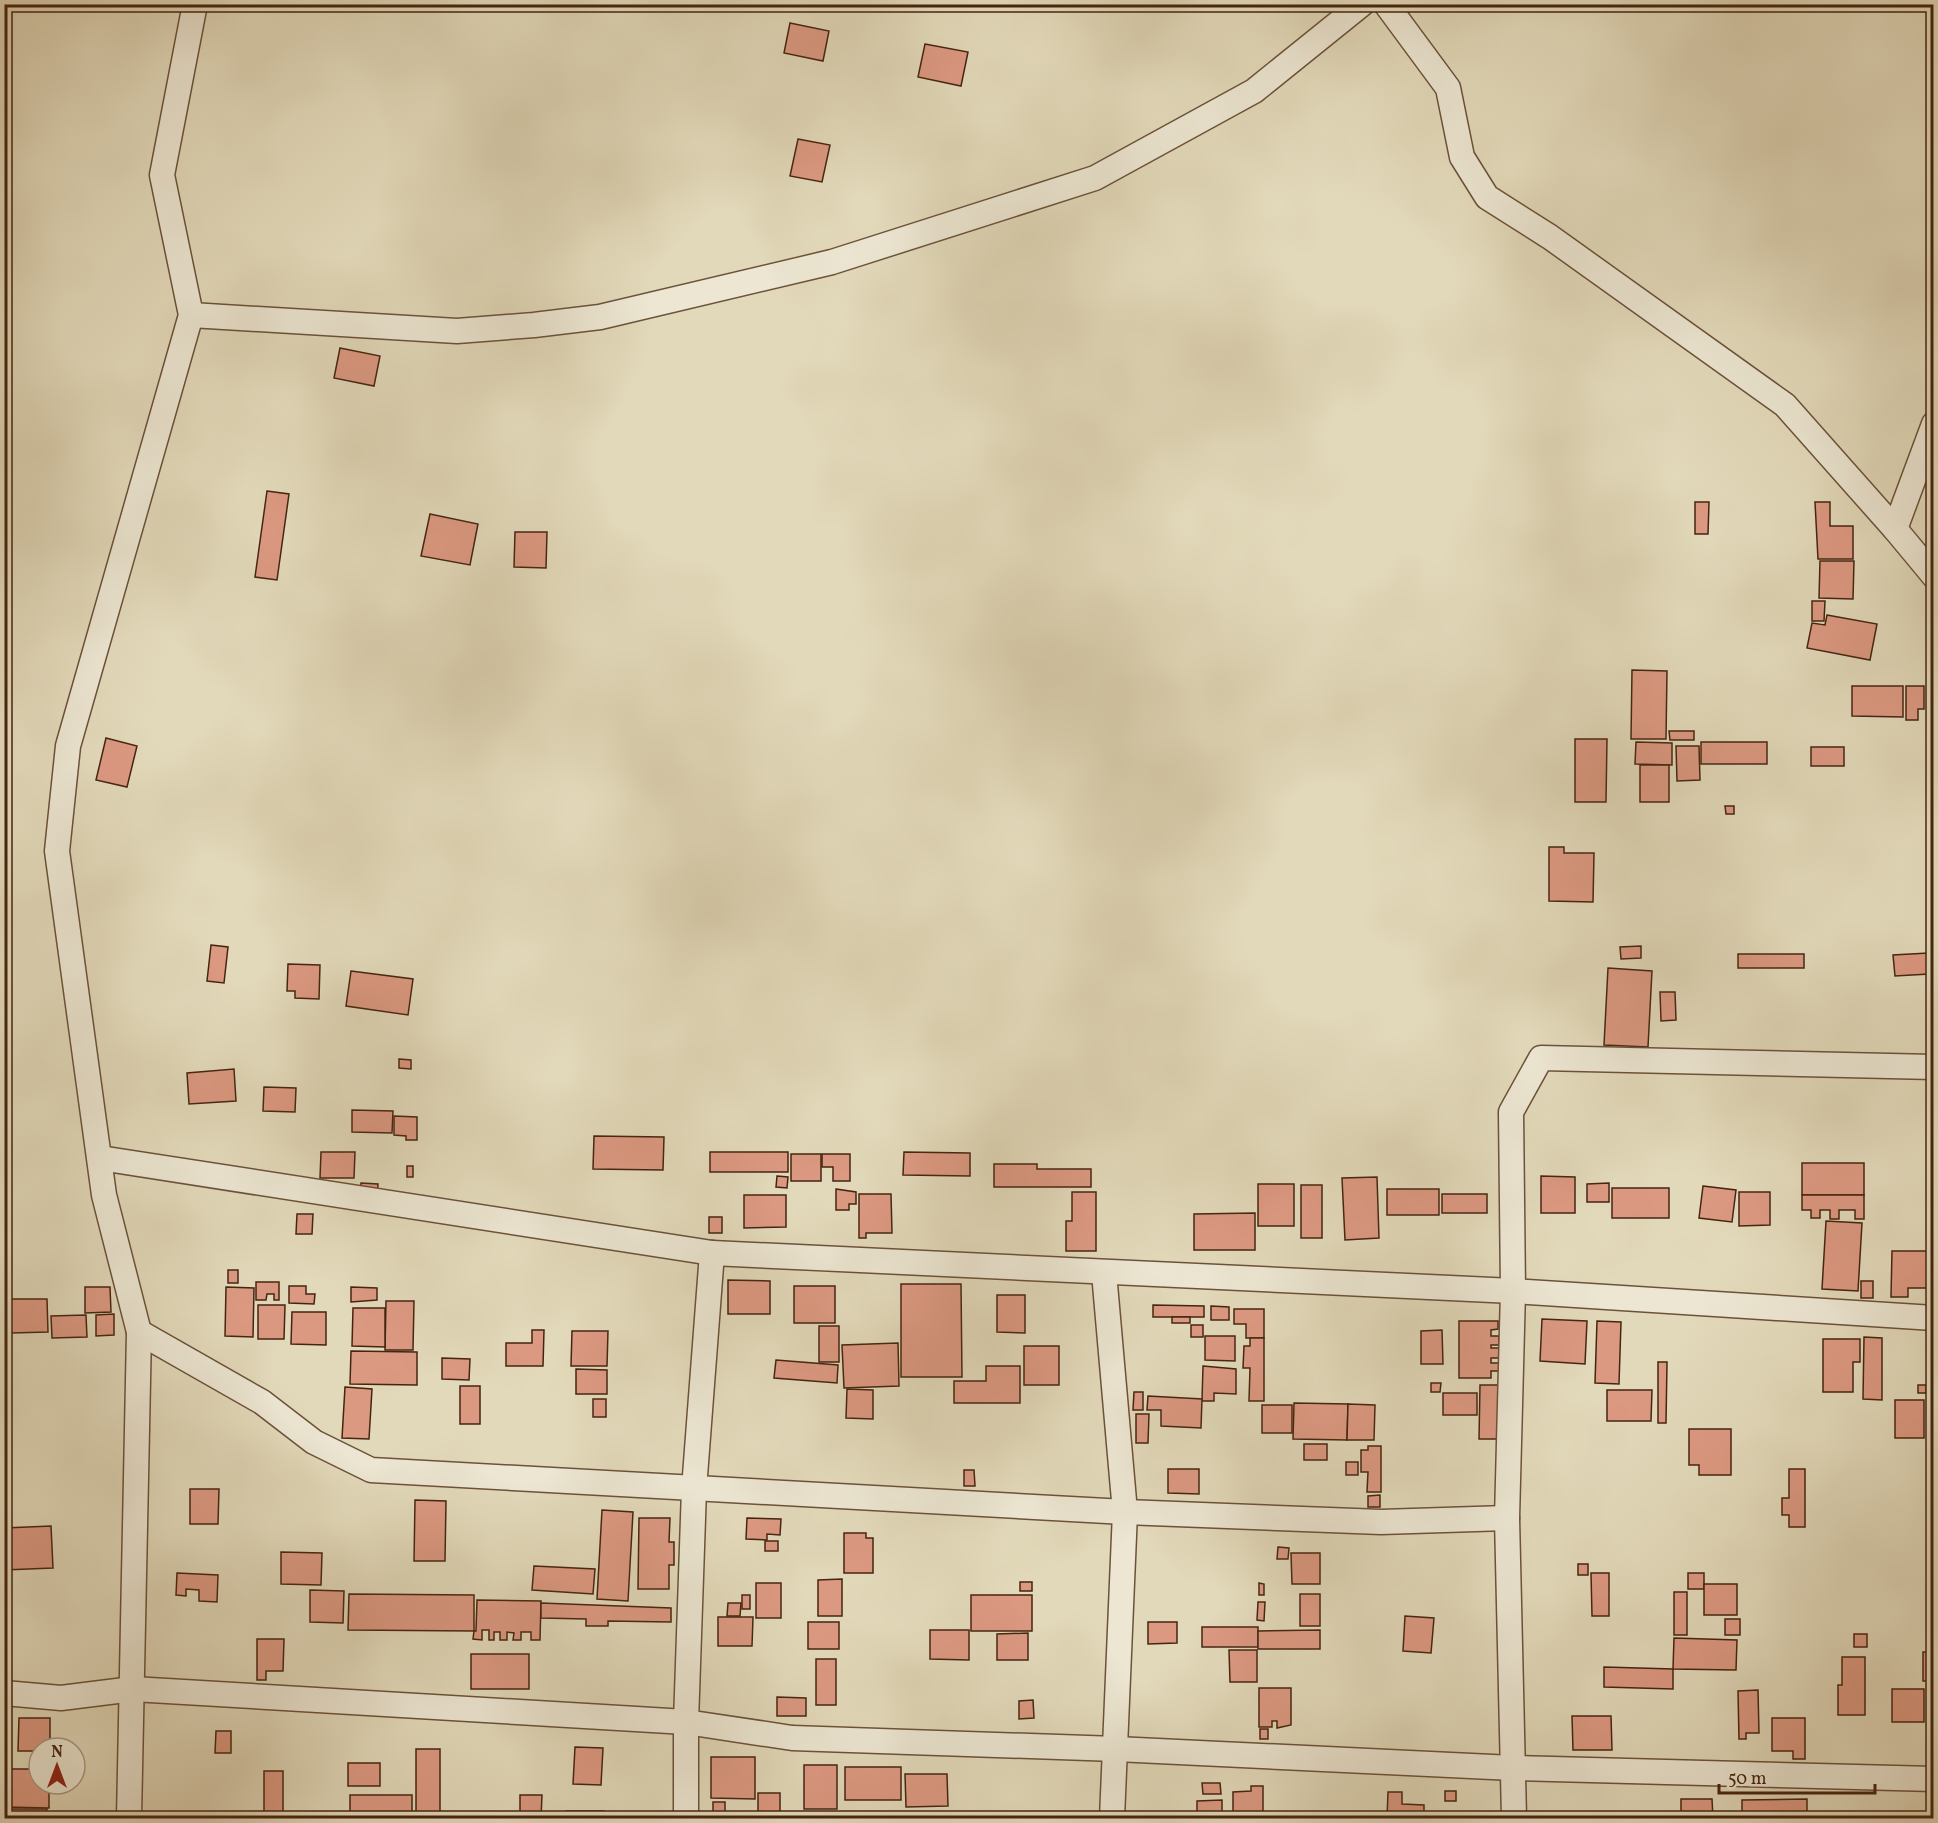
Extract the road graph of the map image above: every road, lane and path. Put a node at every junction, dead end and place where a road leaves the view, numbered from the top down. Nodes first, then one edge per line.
1 (195, 4) edge
2 (1362, 4) edge
3 (1386, 4) edge
4 (191, 315) junction
5 (1934, 424) edge
6 (1895, 529) junction
7 (1934, 576) edge
8 (1934, 1067) edge
9 (100, 1158) junction
10 (712, 1253) junction
11 (1104, 1273) junction
12 (1513, 1291) junction
13 (1934, 1318) edge
14 (139, 1332) junction
15 (694, 1489) junction
16 (1125, 1512) junction
17 (1507, 1518) junction
18 (133, 1689) junction
19 (4, 1693) edge
20 (686, 1722) junction
21 (1116, 1749) junction
22 (1513, 1768) junction
23 (1934, 1779) edge
24 (129, 1818) edge
25 (686, 1818) edge
26 (1112, 1818) edge
27 (1514, 1818) edge

1 - 4 street
2 - 4 street
3 - 6 street
4 - 9 street
5 - 6 street
6 - 7 street
8 - 12 street
9 - 10 street
9 - 14 street
10 - 11 street
10 - 15 street
11 - 12 street
11 - 16 street
12 - 13 street
12 - 17 street
14 - 15 street
14 - 18 street
15 - 16 street
15 - 20 street
16 - 17 street
16 - 21 street
17 - 22 street
18 - 19 street
18 - 20 street
18 - 24 street
20 - 21 street
20 - 25 street
21 - 22 street
21 - 26 street
22 - 23 street
22 - 27 street

